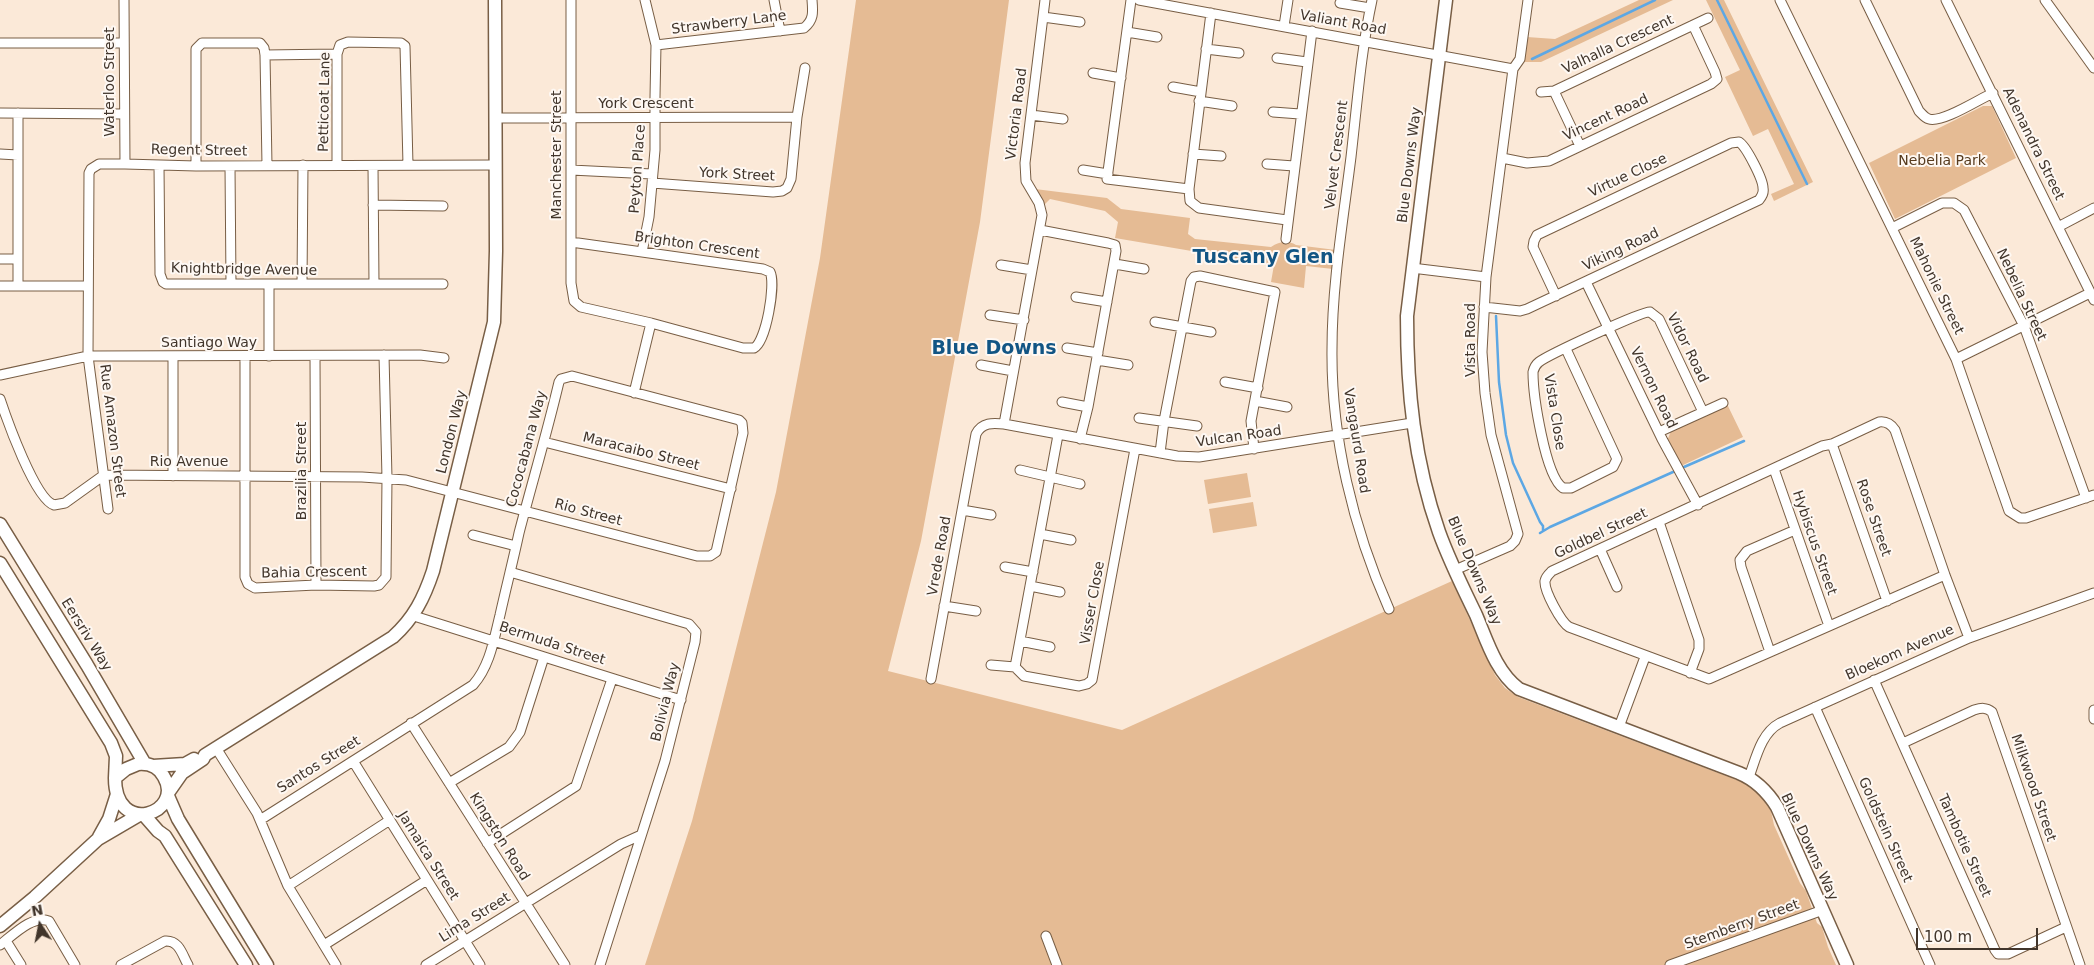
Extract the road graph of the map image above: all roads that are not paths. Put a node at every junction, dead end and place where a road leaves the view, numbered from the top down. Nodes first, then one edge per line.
1 (124, 0) edge
2 (495, 0) edge
3 (571, 0) edge
4 (645, 0) edge
5 (774, 0) edge
6 (812, 0) edge
7 (1045, 0) edge
8 (1131, 0) edge
9 (1139, 0) edge
10 (1288, 0) edge
11 (1446, 0) edge
12 (1528, 0) edge
13 (1780, 0) edge
14 (1865, 0) edge
15 (1946, 0) edge
16 (2046, 0) edge
17 (1340, 3) dead end
18 (1182, 4) edge
19 (1371, 4) edge
20 (1211, 13) junction
21 (1043, 17) junction
22 (1708, 18) dead end
23 (1080, 22) dead end
24 (1693, 25) junction
25 (1284, 26) junction
26 (780, 31) junction
27 (1312, 31) junction
28 (1127, 32) junction
29 (1156, 36) dead end
30 (1365, 41) junction
31 (0, 43) edge
32 (124, 43) junction
33 (656, 45) junction
34 (1206, 49) junction
35 (1239, 53) dead end
36 (337, 54) junction
37 (1439, 54) junction
38 (265, 55) junction
39 (1277, 58) dead end
40 (1307, 62) junction
41 (805, 68) dead end
42 (2094, 68) edge
43 (1513, 69) junction
44 (1093, 73) dead end
45 (1121, 78) junction
46 (1717, 79) joint
47 (1173, 87) dead end
48 (1554, 91) junction
49 (1541, 92) dead end
50 (1993, 92) junction
51 (1200, 96) junction
52 (1232, 106) dead end
53 (1273, 112) dead end
54 (0, 113) edge
55 (18, 113) junction
56 (124, 114) junction
57 (1300, 114) junction
58 (1031, 115) junction
59 (797, 117) junction
60 (495, 118) junction
61 (571, 118) junction
62 (655, 118) junction
63 (1063, 119) dead end
64 (1580, 146) junction
65 (0, 154) edge
66 (1193, 154) junction
67 (18, 155) junction
68 (1221, 156) dead end
69 (1502, 158) junction
70 (124, 164) junction
71 (1267, 164) dead end
72 (159, 165) junction
73 (266, 165) junction
74 (304, 165) junction
75 (408, 165) junction
76 (495, 165) junction
77 (196, 166) junction
78 (230, 166) junction
79 (337, 166) junction
80 (373, 166) junction
81 (1294, 166) junction
82 (571, 170) junction
83 (1083, 170) dead end
84 (1108, 174) junction
85 (652, 179) junction
86 (1189, 189) junction
87 (1763, 193) joint
88 (373, 206) junction
89 (443, 206) dead end
90 (2094, 208) edge
91 (1288, 220) junction
92 (2058, 227) junction
93 (1892, 228) junction
94 (1040, 230) junction
95 (1286, 239) dead end
96 (571, 242) junction
97 (642, 252) junction
98 (0, 259) edge
99 (18, 259) junction
100 (1115, 264) junction
101 (1001, 265) dead end
102 (1412, 268) junction
103 (1144, 269) dead end
104 (1032, 270) junction
105 (1336, 272) joint
106 (1486, 277) junction
107 (1586, 282) junction
108 (231, 284) junction
109 (268, 284) junction
110 (302, 284) junction
111 (374, 284) junction
112 (443, 284) dead end
113 (0, 286) edge
114 (18, 286) junction
115 (88, 286) junction
116 (1556, 296) junction
117 (2092, 296) edge
118 (1076, 297) dead end
119 (1107, 302) junction
120 (581, 307) joint
121 (1484, 307) junction
122 (990, 315) dead end
123 (1024, 320) junction
124 (1156, 322) dead end
125 (651, 323) junction
126 (1183, 326) junction
127 (2024, 326) junction
128 (1609, 328) junction
129 (1211, 332) dead end
130 (1067, 348) dead end
131 (1566, 348) junction
132 (88, 356) junction
133 (173, 356) junction
134 (245, 356) junction
135 (269, 356) junction
136 (315, 356) junction
137 (384, 356) junction
138 (1097, 357) junction
139 (444, 358) dead end
140 (1956, 359) junction
141 (981, 365) dead end
142 (1128, 365) dead end
143 (1013, 371) junction
144 (0, 375) edge
145 (1225, 382) dead end
146 (1258, 388) junction
147 (634, 394) junction
148 (0, 399) edge
149 (1255, 401) junction
150 (1062, 402) dead end
151 (1723, 403) dead end
152 (1088, 407) junction
153 (1286, 407) dead end
154 (1703, 412) junction
155 (1139, 418) dead end
156 (1164, 421) junction
157 (1412, 423) junction
158 (1004, 424) junction
159 (982, 426) joint
160 (1197, 426) dead end
161 (1659, 432) junction
162 (1339, 434) junction
163 (1058, 435) junction
164 (1080, 439) junction
165 (544, 442) junction
166 (1832, 444) junction
167 (1135, 449) junction
168 (1254, 449) junction
169 (1160, 453) junction
170 (1774, 469) junction
171 (1020, 470) dead end
172 (104, 475) junction
173 (173, 476) junction
174 (245, 476) junction
175 (315, 476) junction
176 (1050, 477) junction
177 (387, 478) junction
178 (1080, 484) dead end
179 (731, 489) junction
180 (452, 493) junction
181 (2090, 497) edge
182 (1698, 505) junction
183 (108, 509) dead end
184 (962, 510) junction
185 (526, 511) junction
186 (991, 515) dead end
187 (1659, 522) junction
188 (0, 524) edge
189 (1795, 530) junction
190 (1040, 534) junction
191 (473, 535) dead end
192 (1071, 540) dead end
193 (516, 546) junction
194 (1600, 549) junction
195 (716, 552) joint
196 (0, 563) edge
197 (1005, 567) dead end
198 (1455, 570) junction
199 (510, 572) junction
200 (1033, 572) junction
201 (1945, 575) junction
202 (316, 585) junction
203 (1030, 586) junction
204 (1617, 587) dead end
205 (1060, 592) dead end
206 (2094, 593) edge
207 (1887, 600) junction
208 (944, 606) junction
209 (1389, 609) dead end
210 (976, 612) dead end
211 (414, 616) junction
212 (1829, 626) junction
213 (1969, 638) junction
214 (494, 640) junction
215 (1020, 641) junction
216 (1050, 647) dead end
217 (1770, 652) junction
218 (544, 657) junction
219 (1645, 657) junction
220 (991, 665) dead end
221 (1015, 667) junction
222 (1690, 673) junction
223 (612, 679) junction
224 (931, 679) dead end
225 (1874, 680) junction
226 (681, 700) junction
227 (1815, 707) junction
228 (2094, 710) edge
229 (2094, 718) edge
230 (411, 723) junction
231 (1619, 727) junction
232 (394, 734) joint
233 (1903, 743) junction
234 (211, 752) junction
235 (352, 761) junction
236 (149, 765) junction
237 (1748, 777) junction
238 (115, 778) junction
239 (449, 783) junction
240 (116, 794) junction
241 (168, 794) junction
242 (141, 815) junction
243 (260, 820) junction
244 (390, 820) junction
245 (641, 834) junction
246 (98, 839) junction
247 (487, 843) junction
248 (427, 880) junction
249 (288, 886) junction
250 (525, 903) junction
251 (1823, 910) junction
252 (0, 926) edge
253 (2066, 927) junction
254 (1046, 936) dead end
255 (465, 941) junction
256 (3, 943) edge
257 (324, 945) junction
258 (21, 965) edge
259 (75, 965) edge
260 (121, 965) edge
261 (188, 965) edge
262 (246, 965) edge
263 (267, 965) edge
264 (336, 965) edge
265 (426, 965) edge
266 (480, 965) edge
267 (564, 965) edge
268 (600, 965) edge
269 (1057, 965) edge
270 (1670, 965) edge
271 (1847, 965) edge
272 (1930, 965) edge
273 (2080, 965) edge

1 - 32 street, Waterloo Street
2 - 60 street, London Way
3 - 61 street, Manchester Street
4 - 33 street, Peyton Place
5 - 26 street
6 - 26 street, Strawberry Lane
7 - 21 street, Victoria Road
8 - 28 street
9 - 18 street, Valiant Road
10 - 25 street
11 - 37 street, Blue Downs Way
12 - 43 street, Vista Road
13 - 93 street, Mahonie Street
14 - 50 street
15 - 50 street, Adenandra Street
16 - 42 street
17 - 19 street
18 - 20 street, Valiant Road
19 - 30 street, Velvet Crescent
20 - 25 street, Valiant Road
20 - 34 street
21 - 23 street
21 - 58 street, Victoria Road
22 - 24 street, Valhalla Crescent
24 - 46 street, Valhalla Crescent
24 - 48 street, Valhalla Crescent
25 - 27 street, Valiant Road
26 - 33 street, Strawberry Lane
27 - 30 street, Valiant Road
27 - 40 street
28 - 29 street
28 - 45 street
30 - 37 street, Valiant Road
30 - 105 street, Velvet Crescent
31 - 32 street
32 - 56 street, Waterloo Street
33 - 62 street, Peyton Place
34 - 35 street
34 - 51 street
36 - 38 street
36 - 75 street, Petticoat Lane
36 - 79 street, Petticoat Lane
37 - 43 street, Valiant Road
37 - 102 street, Blue Downs Way
38 - 73 street
38 - 77 street
39 - 40 street
40 - 57 street
41 - 59 street, York Street
43 - 69 street, Vista Road
44 - 45 street
45 - 84 street
46 - 64 street, Vincent Road
47 - 51 street
48 - 49 street, Valhalla Crescent
48 - 64 street, Valhalla Crescent
50 - 92 street, Adenandra Street
51 - 52 street
51 - 66 street
53 - 57 street
54 - 55 street
55 - 56 street
55 - 67 street
56 - 70 street, Waterloo Street
57 - 81 street
58 - 63 street
58 - 94 street, Victoria Road
59 - 62 street, York Crescent
59 - 85 street, York Street
60 - 61 street, York Crescent
60 - 76 street, London Way
61 - 62 street, York Crescent
61 - 82 street, Manchester Street
62 - 85 street, Peyton Place
64 - 69 street, Vincent Road
65 - 67 street
66 - 68 street
66 - 86 street
67 - 99 street
69 - 106 street, Vista Road
70 - 72 street, Regent Street
70 - 115 street, Regent Street
71 - 81 street
72 - 77 street, Regent Street
72 - 108 street, Knightbridge Avenue
73 - 74 street, Regent Street
73 - 78 street, Regent Street
74 - 79 street, Regent Street
74 - 110 street
75 - 76 street, Regent Street
75 - 80 street, Regent Street
76 - 180 street, London Way
77 - 78 street, Regent Street
78 - 108 street
79 - 80 street, Regent Street
80 - 88 street
81 - 91 street
82 - 85 street, York Street
82 - 96 street, Manchester Street
83 - 84 street
84 - 86 street
85 - 97 street, Peyton Place
86 - 91 street
87 - 107 street, Viking Road
87 - 116 street, Virtue Close
88 - 89 street
88 - 111 street
90 - 92 street
91 - 95 street
92 - 117 street, Adenandra Street
93 - 127 street, Nebelia Street
93 - 140 street, Mahonie Street
94 - 100 street
94 - 104 street, Victoria Road
96 - 97 street, Brighton Crescent
96 - 120 street, Manchester Street
97 - 125 street, Brighton Crescent
98 - 99 street
99 - 114 street
100 - 103 street
100 - 119 street
101 - 104 street
102 - 106 street
102 - 157 street, Blue Downs Way
104 - 123 street, Victoria Road
105 - 162 street, Vangaurd Road
106 - 121 street, Vista Road
107 - 116 street, Viking Road
107 - 128 street, Vernon Road
108 - 109 street, Knightbridge Avenue
109 - 110 street, Knightbridge Avenue
109 - 135 street
110 - 111 street, Knightbridge Avenue
111 - 112 street, Knightbridge Avenue
113 - 114 street
114 - 115 street
115 - 132 street, Regent Street
116 - 121 street, Viking Road
117 - 127 street
118 - 119 street
119 - 138 street
120 - 125 street, Brighton Crescent
121 - 198 street, Vista Road
122 - 123 street
123 - 143 street, Victoria Road
124 - 126 street
125 - 147 street
126 - 129 street
126 - 146 street
126 - 156 street
127 - 140 street
127 - 181 street, Nebelia Street
128 - 131 street, Vista Close
128 - 154 street, Vidor Road
128 - 161 street, Vernon Road
130 - 138 street
131 - 131 street, Vista Close
132 - 133 street, Santiago Way
132 - 144 street, Santiago Way
132 - 172 street, Rue Amazon Street
133 - 134 street, Santiago Way
133 - 173 street
134 - 135 street, Santiago Way
134 - 174 street, Bahia Crescent
135 - 136 street, Santiago Way
136 - 137 street, Santiago Way
136 - 175 street, Brazilia Street
137 - 139 street, Santiago Way
137 - 177 street, Bahia Crescent
138 - 142 street
138 - 152 street
140 - 181 street, Mahonie Street
141 - 143 street
143 - 158 street, Victoria Road
145 - 146 street
146 - 149 street
147 - 165 street, Cococabana Way
147 - 179 street, Cococabana Way
148 - 172 street
149 - 153 street
149 - 168 street
150 - 152 street
151 - 154 street
152 - 164 street
154 - 161 street
155 - 156 street
156 - 160 street
156 - 169 street
157 - 162 street, Vulcan Road
157 - 198 street, Blue Downs Way
158 - 159 street, Vulcan Road
158 - 163 street, Vulcan Road
159 - 184 street, Vrede Road
161 - 182 street, Vernon Road
162 - 168 street, Vulcan Road
162 - 209 street, Vangaurd Road
163 - 164 street, Vulcan Road
163 - 176 street
164 - 167 street, Vulcan Road
165 - 179 street, Maracaibo Street
165 - 185 street, Cococabana Way
166 - 170 street, Goldbel Street
166 - 201 street, Goldbel Street
166 - 207 street, Rose Street
167 - 169 street, Vulcan Road
167 - 221 street, Visser Close
168 - 169 street, Vulcan Road
170 - 182 street, Goldbel Street
170 - 189 street, Hybiscus Street
171 - 176 street
172 - 173 street, Rio Avenue
172 - 183 street, Rue Amazon Street
173 - 174 street, Rio Avenue
174 - 175 street, Rio Avenue
174 - 202 street, Bahia Crescent
175 - 177 street, Rio Avenue
175 - 202 street, Brazilia Street
176 - 178 street
176 - 190 street
177 - 180 street, Rio Avenue
177 - 202 street, Bahia Crescent
179 - 195 street, Cococabana Way
180 - 185 street, Rio Street
180 - 211 street, London Way
182 - 187 street, Goldbel Street
184 - 186 street, Vrede Road
184 - 208 street, Vrede Road
185 - 193 street, Cococabana Way
185 - 195 street, Rio Street
187 - 194 street, Goldbel Street
187 - 222 street
188 - 236 street, Eersriv Way
189 - 212 street, Hybiscus Street
189 - 217 street
190 - 192 street
190 - 200 street
191 - 193 street
193 - 199 street, Cococabana Way
194 - 204 street
194 - 219 street, Goldbel Street
196 - 238 street
197 - 200 street
198 - 231 street, Blue Downs Way
199 - 214 street, Cococabana Way
199 - 226 street, Bolivia Way
200 - 203 street
201 - 207 street, Goldbel Street
201 - 213 street, Goldbel Street
203 - 205 street
203 - 215 street
206 - 213 street, Bloekom Avenue
207 - 212 street, Goldbel Street
208 - 210 street, Vrede Road
208 - 224 street, Vrede Road
211 - 214 street, Bermuda Street
211 - 234 street, London Way
212 - 217 street, Goldbel Street
213 - 225 street, Bloekom Avenue
214 - 218 street, Bermuda Street
214 - 230 street, Cococabana Way
215 - 216 street
215 - 221 street
217 - 222 street, Goldbel Street
218 - 223 street, Bermuda Street
218 - 239 street
219 - 222 street, Goldbel Street
219 - 231 street
220 - 221 street, Visser Close
223 - 226 street, Bermuda Street
223 - 247 street
225 - 227 street, Bloekom Avenue
225 - 233 street, Tambotie Street
226 - 245 street, Bolivia Way
227 - 237 street, Bloekom Avenue
227 - 272 street, Goldstein Street
228 - 229 street
230 - 232 street, Cococabana Way
230 - 239 street, Kingston Road
231 - 237 street, Blue Downs Way
232 - 235 street, Santos Street
233 - 253 street, Tambotie Street
233 - 253 street, Milkwood Street
234 - 236 street, London Way
234 - 241 street, London Way
234 - 243 street
235 - 243 street, Santos Street
235 - 244 street, Jamaica Street
236 - 238 street
236 - 241 street
237 - 251 street, Blue Downs Way
238 - 240 street
239 - 247 street, Kingston Road
240 - 242 street
240 - 246 street
241 - 242 street
241 - 263 street
242 - 246 street
242 - 262 street
243 - 249 street
244 - 248 street, Jamaica Street
244 - 249 street
245 - 250 street, Lima Street
245 - 268 street, Bolivia Way
246 - 252 street
247 - 250 street, Kingston Road
248 - 255 street, Jamaica Street
248 - 257 street
249 - 257 street
250 - 255 street, Lima Street
250 - 267 street, Kingston Road
251 - 270 street, Stemberry Street
251 - 271 street, Blue Downs Way
253 - 273 street, Milkwood Street
254 - 269 street
255 - 265 street, Lima Street
255 - 266 street, Jamaica Street
256 - 258 street
256 - 259 street
257 - 264 street
260 - 261 street

